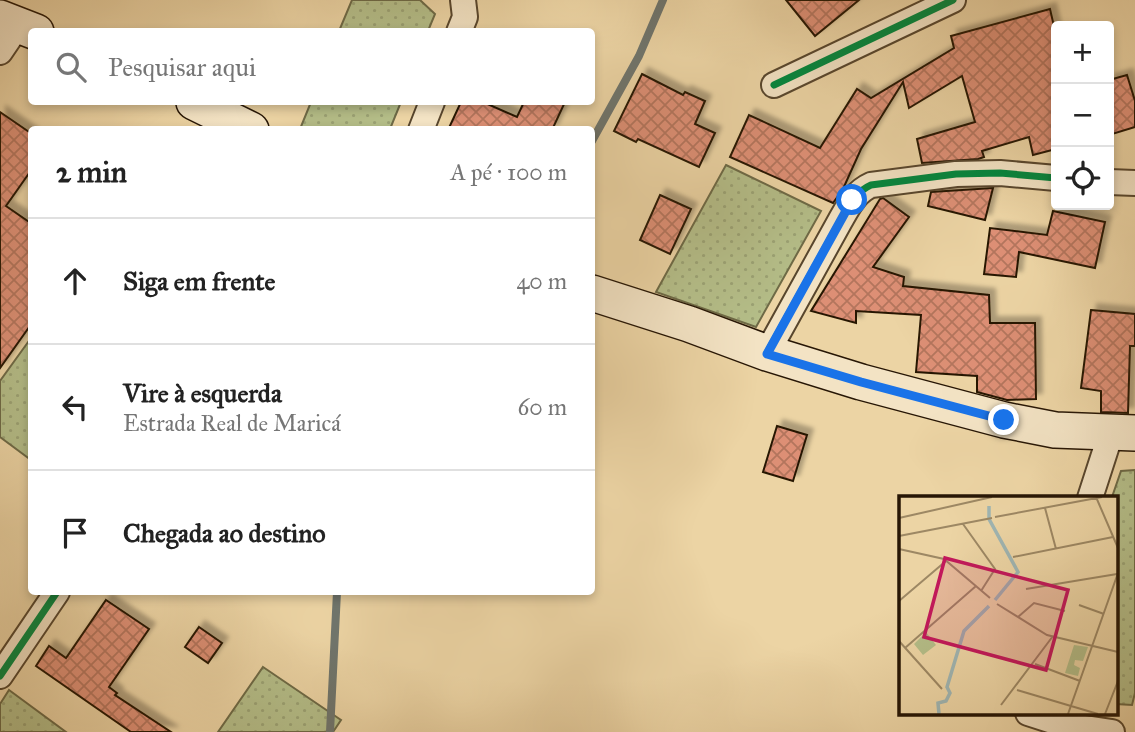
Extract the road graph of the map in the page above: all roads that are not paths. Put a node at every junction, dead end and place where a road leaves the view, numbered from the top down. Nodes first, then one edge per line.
1 (463, 0) edge
2 (953, 0) edge
3 (461, 28) edge
4 (774, 85) dead end
5 (200, 105) edge
6 (431, 105) edge
7 (243, 126) edge
8 (423, 126) edge
9 (1051, 178) edge
10 (1114, 182) edge
11 (1135, 183) edge
12 (595, 294) edge
13 (767, 354) junction
14 (1123, 433) edge
15 (1091, 496) edge
16 (55, 595) edge
17 (0, 676) edge
18 (1022, 714) edge
19 (1031, 714) edge
20 (1015, 732) edge
21 (1112, 732) edge

1 - 3 street
2 - 4 street
5 - 7 main road
6 - 8 street
9 - 13 street
10 - 11 street
12 - 13 main road
13 - 14 main road
14 - 15 street
16 - 17 street
18 - 20 street
19 - 21 street

